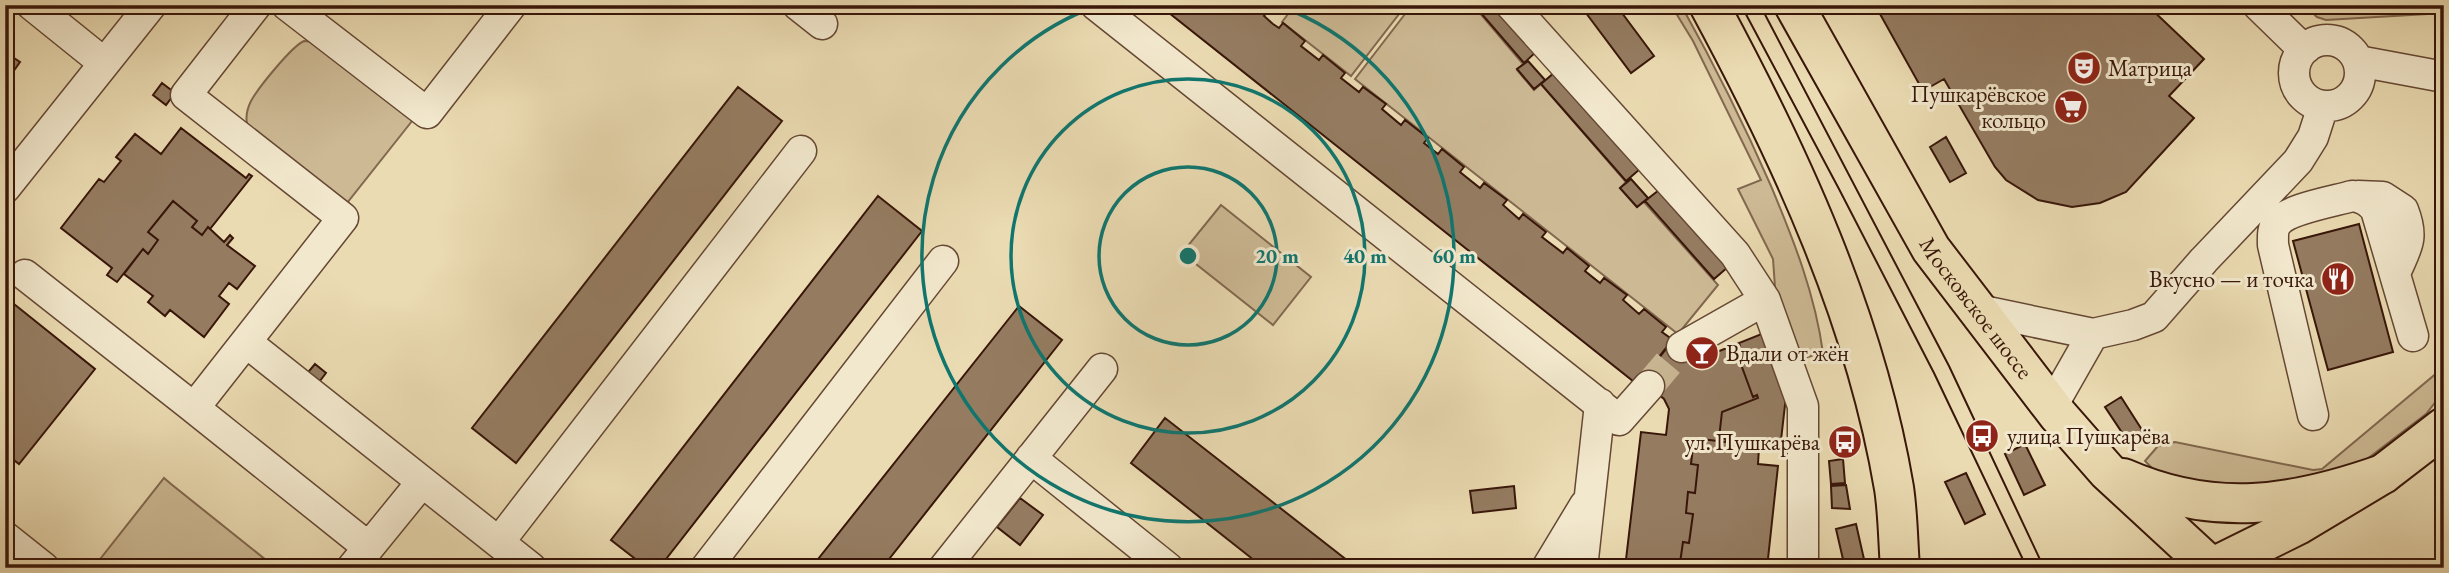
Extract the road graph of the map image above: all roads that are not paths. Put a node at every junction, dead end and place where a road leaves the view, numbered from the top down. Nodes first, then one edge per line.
1 (32, 5) edge
2 (151, 5) edge
3 (256, 5) edge
4 (287, 5) edge
5 (511, 5) edge
6 (798, 5) edge
7 (1096, 5) edge
8 (1511, 5) edge
9 (1709, 5) edge
10 (1794, 5) edge
11 (2267, 9) edge
12 (822, 24) dead end
13 (2306, 48) junction
14 (2358, 61) junction
15 (104, 64) junction
16 (2444, 77) edge
17 (2323, 106) junction
18 (801, 150) dead end
19 (5, 188) edge
20 (943, 261) dead end
21 (25, 275) dead end
22 (1765, 300) junction
23 (1978, 310) junction
24 (2094, 334) junction
25 (2413, 336) dead end
26 (246, 342) junction
27 (1682, 347) tunnel mouth
28 (1101, 369) dead end
29 (1648, 386) tunnel mouth
30 (1600, 404) junction
31 (2052, 406) junction
32 (194, 408) junction
33 (2313, 415) dead end
34 (2444, 427) edge
35 (1031, 458) junction
36 (2107, 471) junction
37 (2383, 474) junction
38 (422, 482) junction
39 (1590, 496) junction
40 (5, 537) edge
41 (499, 542) junction
42 (360, 558) edge
43 (44, 568) edge
44 (531, 568) edge
45 (706, 568) edge
46 (944, 568) edge
47 (1168, 568) edge
48 (1547, 568) edge
49 (1582, 568) edge
50 (1803, 568) edge
51 (1900, 568) edge
52 (2212, 568) edge

1 - 15 street
2 - 15 street
3 - 26 street
4 - 5 street
6 - 12 street
7 - 30 street
8 - 22 street
9 - 51 main road
10 - 23 main road, Московское шоссе
11 - 13 street
13 - 14 street
13 - 17 street
14 - 16 street
14 - 17 street
15 - 19 street
17 - 24 street
18 - 41 street
20 - 45 street
21 - 32 street
22 - 27 street
22 - 50 street
23 - 24 street
23 - 31 main road, Московское шоссе
24 - 31 street
25 - 33 street
26 - 32 street
26 - 38 street
28 - 35 street
29 - 30 street
30 - 39 street
31 - 36 main road, Московское шоссе
32 - 42 street
34 - 37 main road
35 - 46 street
35 - 47 street
36 - 37 main road
36 - 52 main road, Московское шоссе
37 - 52 main road
38 - 41 street
38 - 42 street
39 - 48 street
39 - 49 street
40 - 43 street
41 - 44 street

